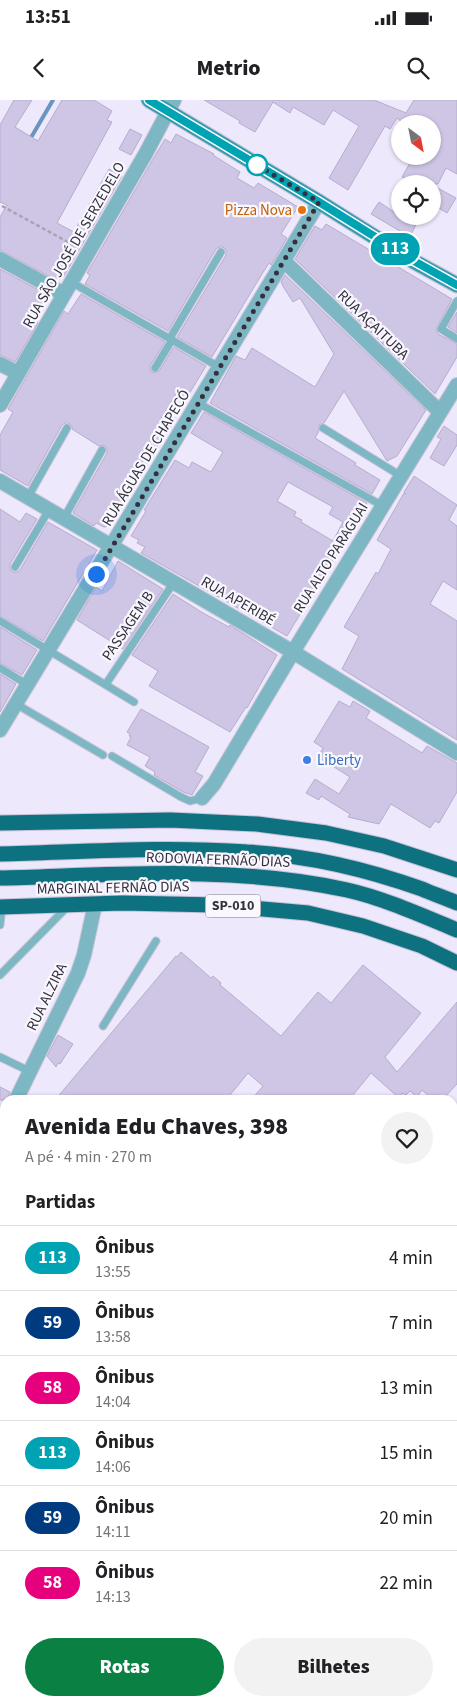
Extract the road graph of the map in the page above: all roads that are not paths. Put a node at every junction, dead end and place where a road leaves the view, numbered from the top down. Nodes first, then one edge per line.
1 (149, 100) edge
2 (171, 106) edge
3 (319, 202) junction
4 (221, 252) dead end
5 (0, 259) edge
6 (284, 261) junction
7 (457, 285) edge
8 (67, 288) junction
9 (457, 301) edge
10 (171, 339) junction
11 (457, 339) edge
12 (0, 364) edge
13 (219, 367) junction
14 (155, 368) dead end
15 (18, 373) junction
16 (457, 385) edge
17 (198, 403) junction
18 (0, 405) edge
19 (440, 412) junction
20 (67, 428) dead end
21 (323, 428) dead end
22 (102, 450) dead end
23 (401, 476) junction
24 (0, 481) edge
25 (28, 498) junction
26 (383, 506) junction
27 (49, 510) junction
28 (64, 518) junction
29 (112, 546) junction
30 (15, 567) dead end
31 (174, 582) junction
32 (0, 621) edge
33 (49, 651) junction
34 (293, 652) junction
35 (0, 668) edge
36 (106, 684) junction
37 (28, 685) junction
38 (134, 702) dead end
39 (16, 704) junction
40 (0, 730) edge
41 (457, 752) edge
42 (102, 754) dead end
43 (112, 756) dead end
44 (202, 798) joint
45 (0, 823) edge
46 (0, 854) edge
47 (457, 870) edge
48 (0, 878) edge
49 (457, 903) edge
50 (95, 904) junction
51 (68, 906) junction
52 (1, 907) edge
53 (0, 925) edge
54 (457, 930) edge
55 (156, 941) dead end
56 (457, 963) edge
57 (0, 976) edge
58 (103, 1026) dead end
59 (0, 1057) edge
60 (29, 1071) junction
61 (18, 1095) edge

1 - 2 main road
2 - 3 main road
2 - 8 street, RUA SÃO JOSÉ DE SERZEDELO
3 - 6 street, RUA ÁGUAS DE CHAPECÓ
3 - 7 main road
4 - 10 lane
5 - 8 street
6 - 13 street, RUA ÁGUAS DE CHAPECÓ
6 - 19 street, RUA AÇAITUBA
8 - 10 lane
8 - 15 street, RUA SÃO JOSÉ DE SERZEDELO
9 - 11 lane
10 - 13 lane
10 - 14 lane
12 - 15 street
13 - 17 street, RUA ÁGUAS DE CHAPECÓ
15 - 18 street, RUA SÃO JOSÉ DE SERZEDELO
16 - 19 street, RUA ALTO PARAGUAI
17 - 26 lane
17 - 29 street, RUA ÁGUAS DE CHAPECÓ
19 - 23 street, RUA ALTO PARAGUAI
20 - 25 lane
21 - 23 lane
22 - 28 lane
23 - 26 street, RUA ALTO PARAGUAI
24 - 25 street, RUA APERIBÉ
25 - 27 street, RUA APERIBÉ
26 - 34 street, RUA ALTO PARAGUAI
27 - 28 street, RUA APERIBÉ
27 - 30 lane
28 - 29 street, RUA APERIBÉ
29 - 31 street, RUA APERIBÉ
29 - 33 street, RUA ÁGUAS DE CHAPECÓ
31 - 34 street, RUA APERIBÉ
31 - 36 lane, PASSAGEM B
32 - 33 lane
33 - 36 lane
33 - 37 street, RUA ÁGUAS DE CHAPECÓ
34 - 41 street, RUA APERIBÉ
34 - 44 street, RUA ALTO PARAGUAI
35 - 37 lane
36 - 38 lane
37 - 39 street, RUA ÁGUAS DE CHAPECÓ
39 - 40 street, RUA ÁGUAS DE CHAPECÓ
39 - 42 lane
43 - 44 lane
45 - 47 highway
46 - 49 highway, RODOVIA FERNÃO DIAS
48 - 54 highway, RODOVIA FERNÃO DIAS / SP-010
50 - 51 highway, MARGINAL FERNÃO DIAS / SP-010
50 - 56 highway, MARGINAL FERNÃO DIAS / SP-010
50 - 60 street, RUA ALZIRA
51 - 52 highway, MARGINAL FERNÃO DIAS / SP-010
51 - 57 lane
52 - 53 lane
55 - 58 lane
59 - 60 lane
60 - 61 street, RUA ALZIRA

